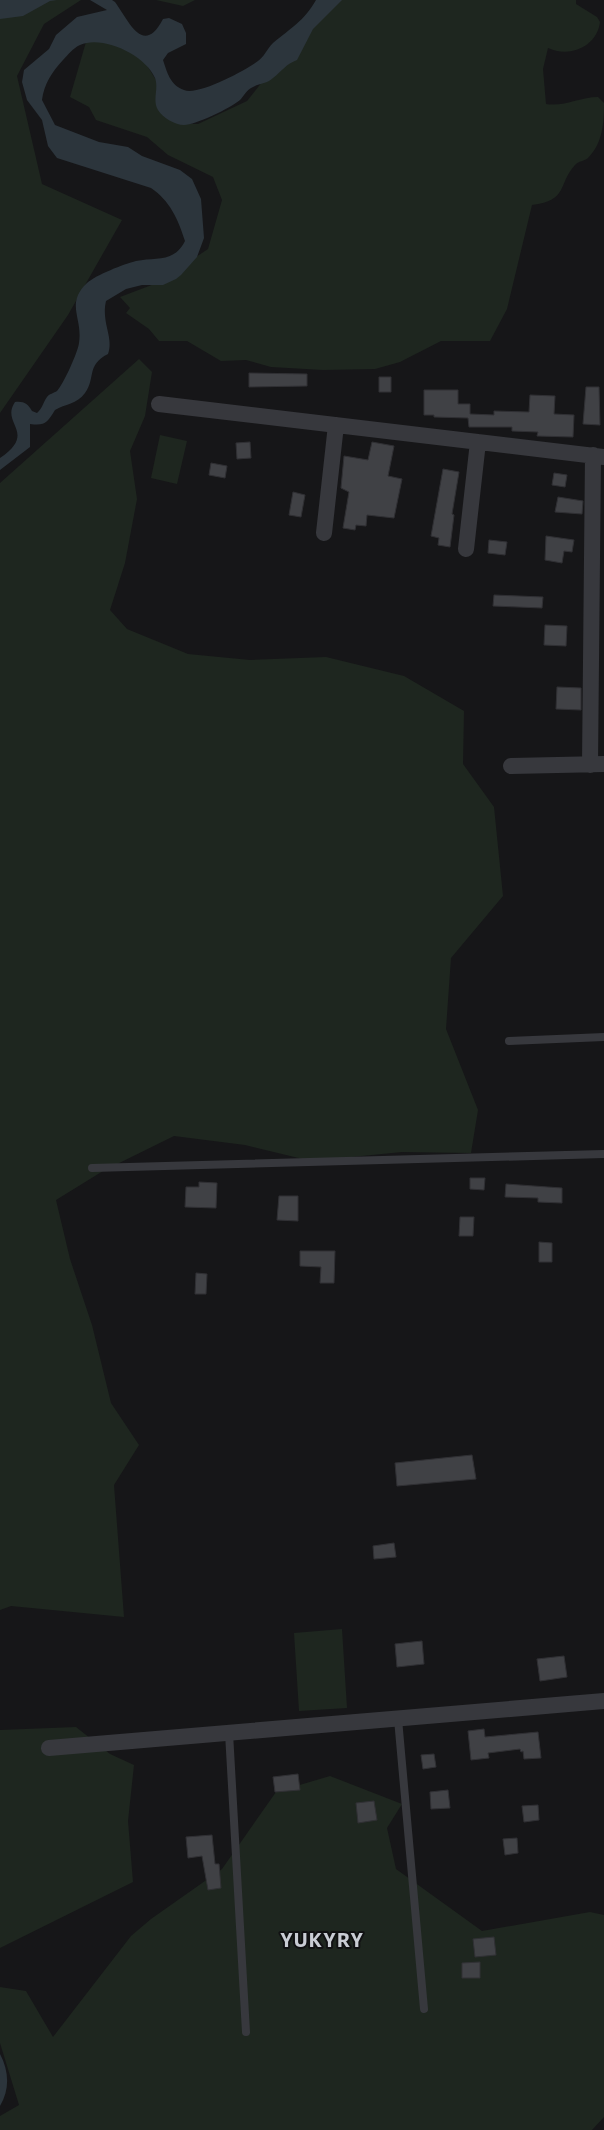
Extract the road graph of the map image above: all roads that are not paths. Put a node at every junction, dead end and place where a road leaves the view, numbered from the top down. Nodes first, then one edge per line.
1 (159, 404) dead end
2 (336, 425) junction
3 (478, 442) junction
4 (599, 456) edge
5 (324, 533) dead end
6 (466, 549) dead end
7 (597, 765) edge
8 (511, 766) dead end
9 (604, 1038) edge
10 (509, 1041) dead end
11 (604, 1154) edge
12 (92, 1168) dead end
13 (604, 1701) edge
14 (398, 1719) junction
15 (229, 1733) junction
16 (49, 1748) dead end
17 (424, 2010) dead end
18 (246, 2032) dead end

1 - 2 street
2 - 3 street
2 - 5 street
3 - 4 street
3 - 6 street
4 - 7 street
7 - 8 street
9 - 10 lane
11 - 12 lane
13 - 14 street
14 - 15 street
14 - 17 lane
15 - 16 street
15 - 18 lane

